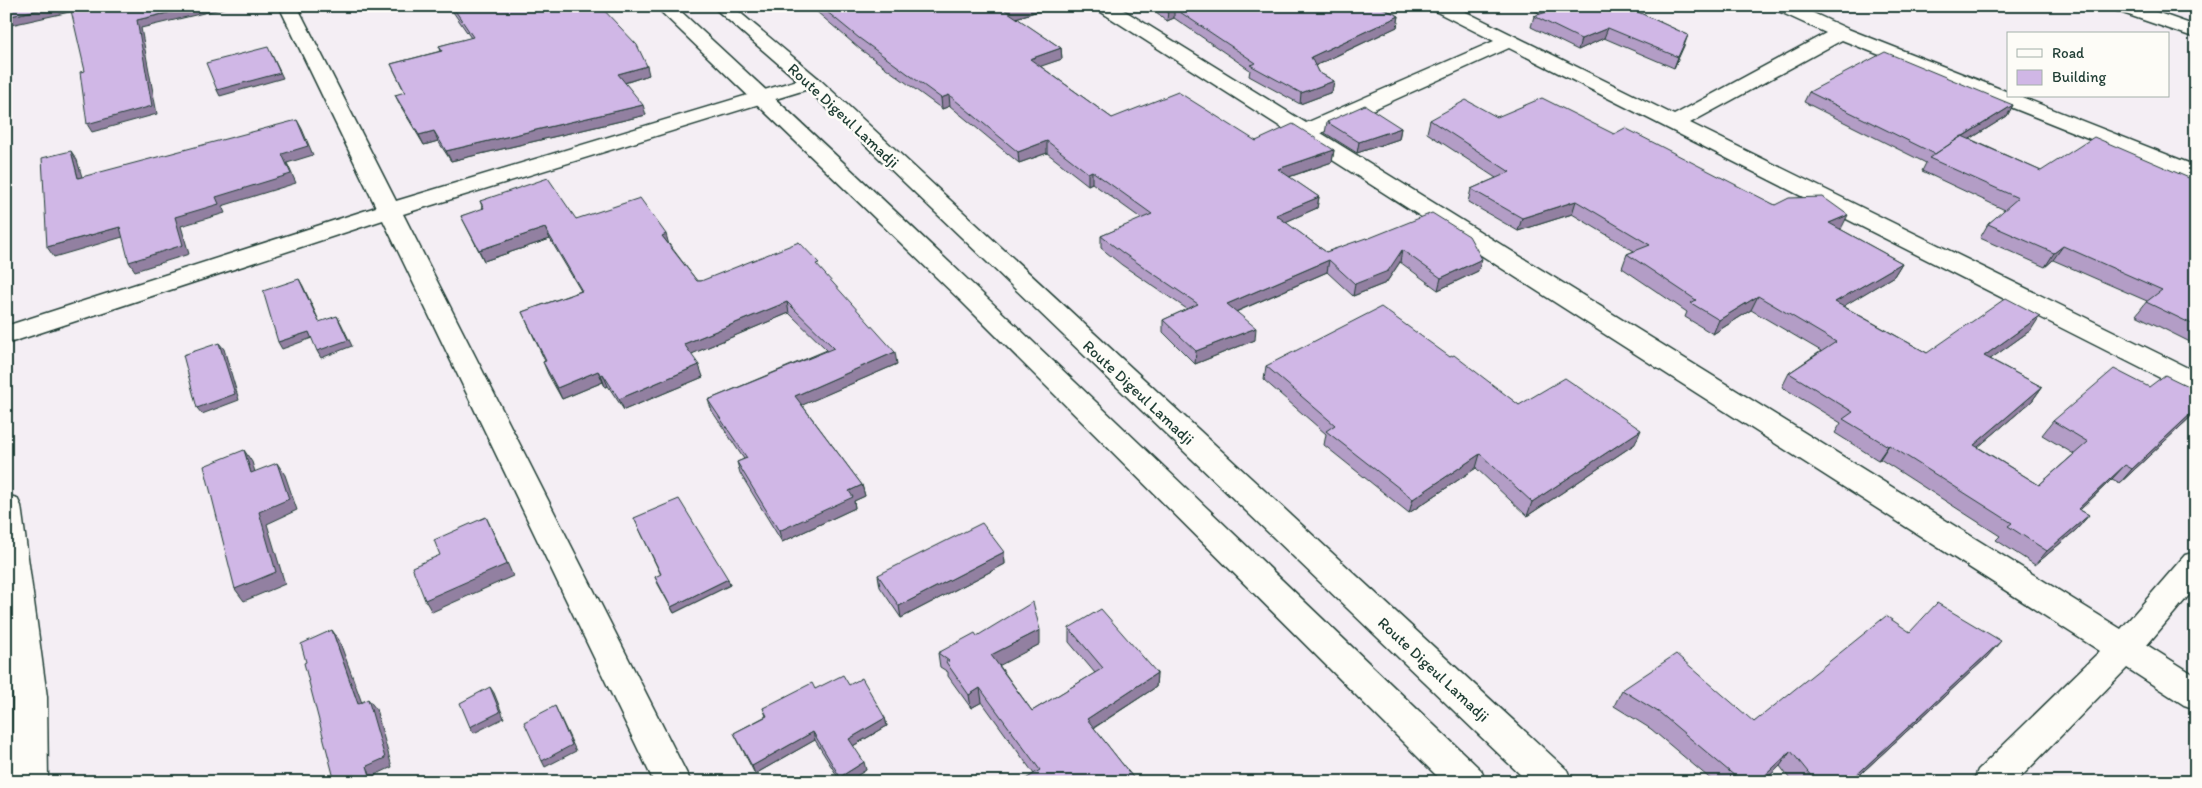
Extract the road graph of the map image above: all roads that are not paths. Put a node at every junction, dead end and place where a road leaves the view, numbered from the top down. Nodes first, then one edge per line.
1 (288, 6) edge
2 (664, 6) edge
3 (721, 6) edge
4 (1104, 6) edge
5 (1439, 6) edge
6 (1782, 6) edge
7 (1823, 6) edge
8 (2120, 6) edge
9 (1803, 15) junction
10 (2196, 32) edge
11 (1840, 33) junction
12 (1507, 42) junction
13 (810, 82) junction
14 (763, 97) junction
15 (1673, 124) junction
16 (1302, 133) junction
17 (2196, 174) edge
18 (391, 210) junction
19 (6, 335) edge
20 (2196, 384) edge
21 (6, 506) edge
22 (2196, 564) edge
23 (2125, 648) junction
24 (2196, 694) edge
25 (18, 697) edge
26 (30, 782) edge
27 (673, 782) edge
28 (1468, 782) edge
29 (1554, 782) edge
30 (1991, 782) edge

1 - 18 street
2 - 14 street
3 - 13 street, Route Digeul Lamadji
4 - 16 street
5 - 12 street
6 - 9 street
7 - 9 street
8 - 10 street
9 - 11 street
11 - 15 street
11 - 17 street
12 - 15 street
12 - 16 street
13 - 14 street
13 - 29 street, Route Digeul Lamadji
14 - 18 street
14 - 28 street
15 - 20 street
16 - 23 street
18 - 19 street
18 - 27 street
21 - 25 street
22 - 23 street
23 - 24 street
23 - 30 street
25 - 26 street

